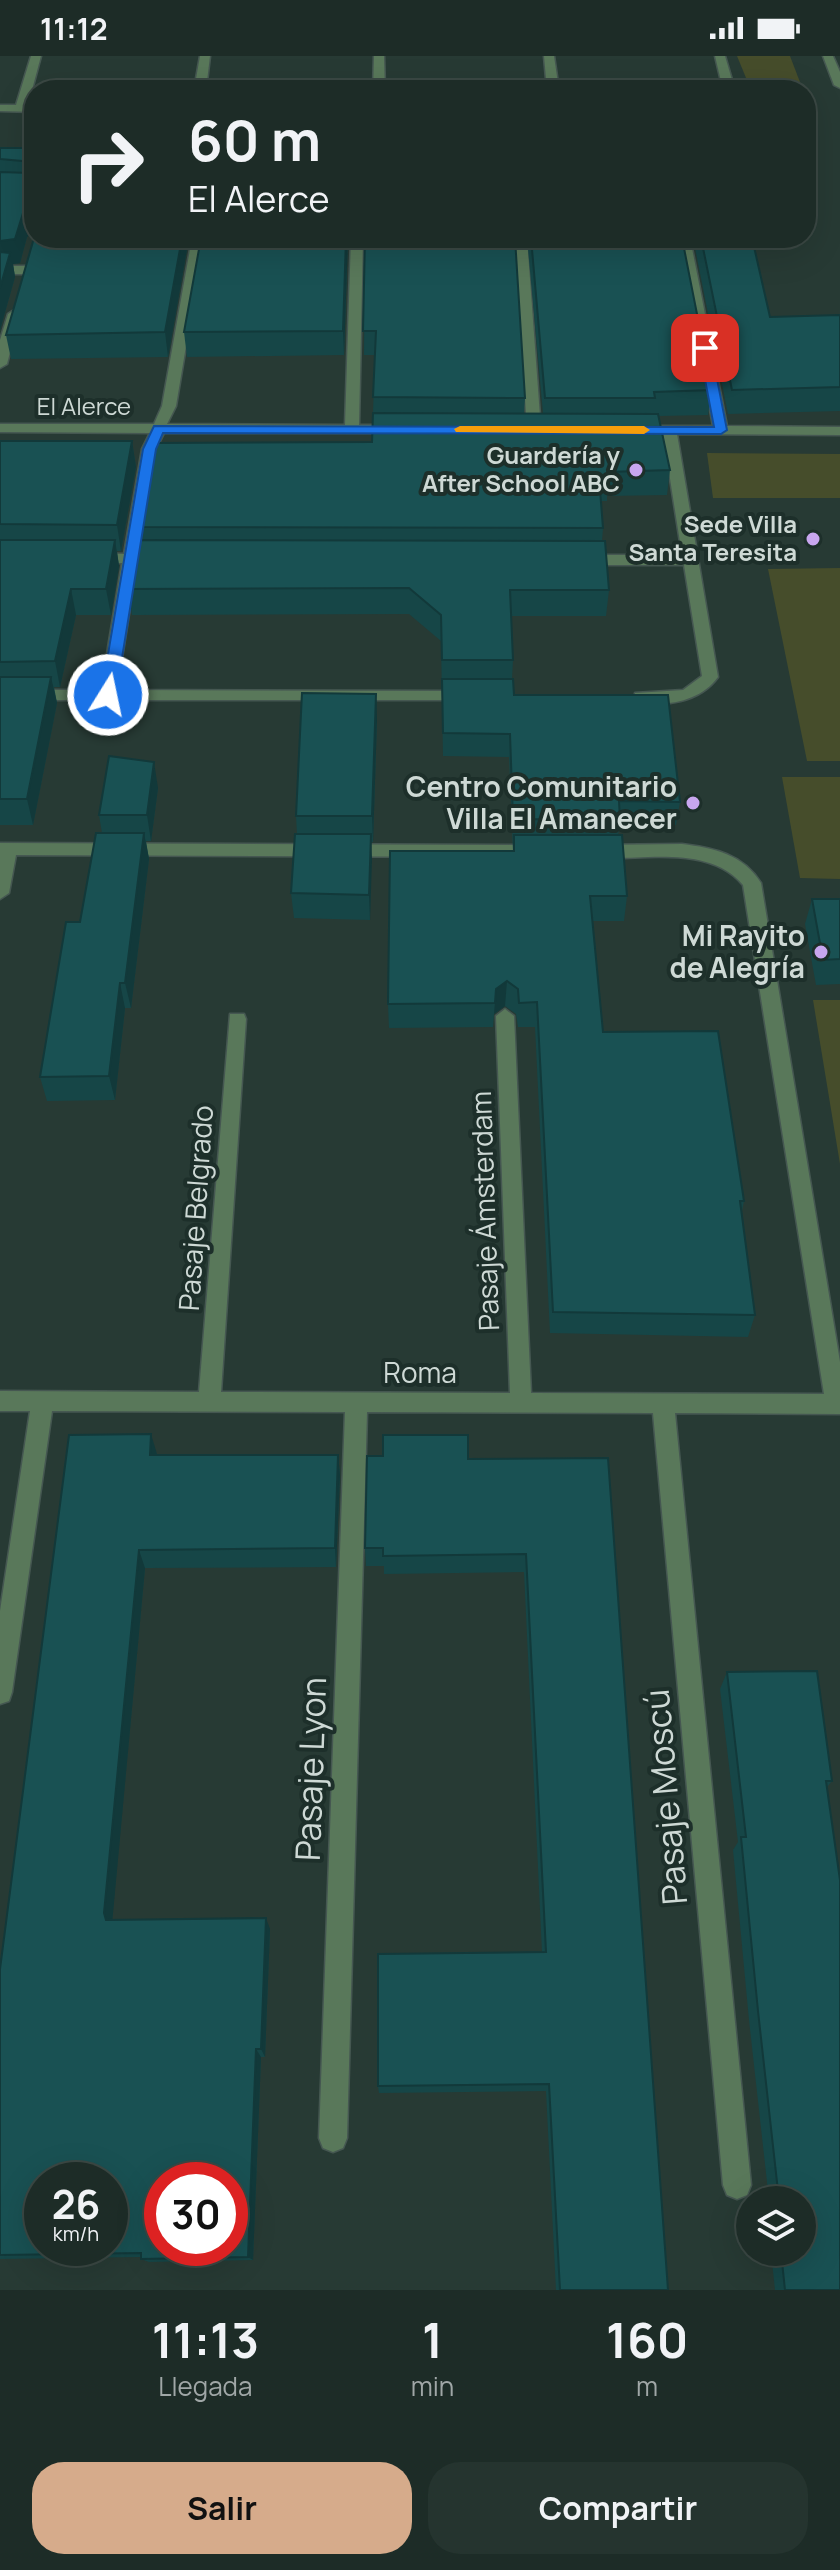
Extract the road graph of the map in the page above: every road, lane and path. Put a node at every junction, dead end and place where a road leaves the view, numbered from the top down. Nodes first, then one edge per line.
1 (36, 56) edge
2 (205, 56) edge
3 (379, 56) edge
4 (549, 56) edge
5 (720, 56) edge
6 (828, 56) edge
7 (32, 80) edge
8 (201, 80) edge
9 (379, 80) edge
10 (552, 80) edge
11 (726, 80) edge
12 (840, 85) edge
13 (0, 108) edge
14 (24, 109) edge
15 (196, 248) edge
16 (357, 248) edge
17 (522, 248) edge
18 (686, 248) edge
19 (0, 270) edge
20 (0, 364) edge
21 (0, 428) edge
22 (158, 429) junction
23 (352, 429) junction
24 (412, 429) edge
25 (534, 430) edge
26 (639, 430) edge
27 (669, 430) junction
28 (721, 430) junction
29 (840, 431) edge
30 (73, 558) edge
31 (132, 559) junction
32 (179, 559) edge
33 (568, 560) edge
34 (693, 560) junction
35 (0, 695) edge
36 (108, 695) junction
37 (486, 696) edge
38 (627, 697) edge
39 (4, 849) edge
40 (552, 851) edge
41 (584, 851) edge
42 (0, 893) edge
43 (505, 1016) dead end
44 (237, 1019) dead end
45 (0, 1401) edge
46 (42, 1402) junction
47 (209, 1402) junction
48 (356, 1402) junction
49 (521, 1403) junction
50 (663, 1403) junction
51 (838, 1404) edge
52 (0, 1692) edge
53 (333, 2138) dead end
54 (737, 2185) dead end

1 - 7 street
2 - 8 street
3 - 9 street
4 - 10 street
5 - 11 street
6 - 12 street
13 - 14 street
15 - 22 street
16 - 23 street
17 - 25 street
18 - 28 street
19 - 20 street
21 - 22 street, El Alerce
22 - 23 street, El Alerce
22 - 31 street
23 - 24 street, El Alerce
26 - 27 street
27 - 28 street
27 - 34 street
28 - 29 street
30 - 31 street
31 - 32 street
31 - 36 street
33 - 34 street
34 - 38 street
35 - 36 street
36 - 37 street
39 - 40 street
39 - 42 street
41 - 51 street
43 - 49 street, Pasaje Ámsterdam
44 - 47 street, Pasaje Belgrado
45 - 46 street, Roma
46 - 47 street, Roma
46 - 52 street
47 - 48 street, Roma
48 - 49 street, Roma
48 - 53 street, Pasaje Lyon
49 - 50 street, Roma
50 - 51 street, Roma
50 - 54 street, Pasaje Moscú

